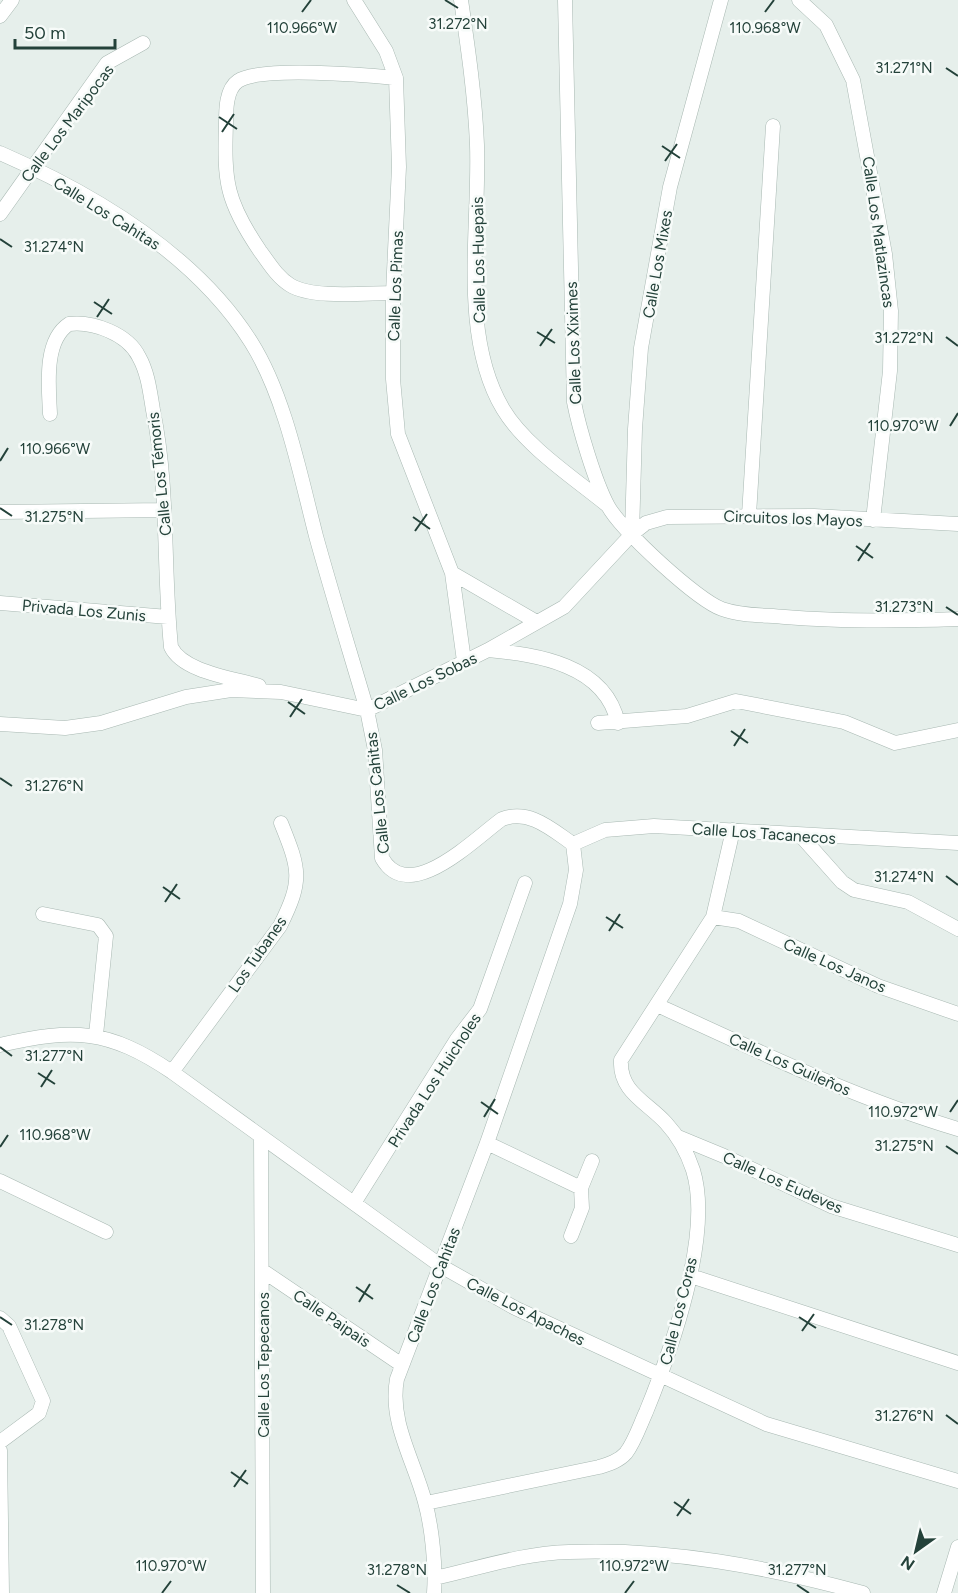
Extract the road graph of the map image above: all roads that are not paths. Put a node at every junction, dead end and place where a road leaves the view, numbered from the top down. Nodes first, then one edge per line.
1 (12, 0) edge
2 (354, 0) edge
3 (461, 0) edge
4 (565, 0) edge
5 (721, 0) edge
6 (799, 0) edge
7 (0, 16) edge
8 (143, 43) dead end
9 (396, 78) junction
10 (773, 126) dead end
11 (0, 153) edge
12 (33, 167) junction
13 (0, 214) edge
14 (393, 293) junction
15 (50, 414) dead end
16 (608, 506) junction
17 (164, 510) junction
18 (0, 512) edge
19 (749, 515) junction
20 (873, 520) junction
21 (958, 524) edge
22 (632, 534) junction
23 (453, 573) junction
24 (0, 603) edge
25 (168, 617) junction
26 (958, 619) edge
27 (535, 621) junction
28 (488, 650) junction
29 (464, 662) junction
30 (281, 692) junction
31 (368, 710) junction
32 (598, 723) dead end
33 (618, 723) junction
34 (0, 724) edge
35 (958, 730) edge
36 (281, 824) dead end
37 (732, 830) junction
38 (801, 836) junction
39 (958, 843) edge
40 (573, 844) junction
41 (525, 883) dead end
42 (43, 915) dead end
43 (713, 917) junction
44 (958, 929) edge
45 (657, 1005) junction
46 (958, 1014) edge
47 (96, 1035) junction
48 (0, 1046) edge
49 (172, 1072) junction
50 (958, 1130) edge
51 (261, 1136) junction
52 (678, 1137) junction
53 (488, 1143) junction
54 (592, 1161) dead end
55 (0, 1181) edge
56 (581, 1188) junction
57 (354, 1203) junction
58 (106, 1232) dead end
59 (571, 1236) dead end
60 (958, 1245) edge
61 (441, 1266) junction
62 (263, 1271) junction
63 (691, 1276) junction
64 (4, 1322) edge
65 (958, 1363) edge
66 (402, 1365) junction
67 (662, 1374) junction
68 (0, 1442) edge
69 (0, 1450) edge
70 (958, 1481) edge
71 (426, 1503) junction
72 (958, 1547) edge
73 (435, 1578) junction
74 (2, 1593) edge
75 (263, 1593) edge
76 (434, 1593) edge
77 (863, 1593) edge
78 (944, 1593) edge

1 - 7 street
2 - 9 street, Calle Los Pimas
3 - 16 street, Calle Los Huepais
4 - 16 street, Calle Los Xiximes
5 - 22 street, Calle Los Mixes
6 - 20 street, Calle Los Matlazincas
8 - 12 street, Calle Los Maripocas
9 - 14 street, Calle Los Pimas
9 - 14 street
10 - 19 street
11 - 12 street, Calle Los Cahitas
12 - 13 street, Calle Los Maripocas
12 - 31 street, Calle Los Cahitas
14 - 23 street, Calle Los Pimas
15 - 17 street, Calle Los Témoris
16 - 22 street, Calle Los Xiximes
17 - 18 street
17 - 25 street, Calle Los Témoris
19 - 20 street, Circuitos los Mayos
19 - 22 street, Circuitos los Mayos
20 - 21 street, Circuitos los Mayos
22 - 26 street, Calle Los Xiximes
22 - 27 street, Calle Los Sobas
23 - 27 street
23 - 29 street, Calle Los Pimas
24 - 25 street, Privada Los Zunis
25 - 30 street, Calle Los Témoris
27 - 28 street, Calle Los Sobas
28 - 29 street, Calle Los Sobas
28 - 33 street
29 - 31 street, Calle Los Sobas
30 - 31 street, Calle Los Sobas
30 - 34 street, Calle Los Sobas
31 - 40 street, Calle Los Cahitas
32 - 33 street
33 - 35 street
36 - 49 street, Los Tubanes
37 - 38 street, Calle Los Tacanecos
37 - 40 street, Calle Los Tacanecos
37 - 43 street, Calle Los Coras
38 - 39 street, Calle Los Tacanecos
38 - 44 street
40 - 53 street, Calle Los Cahitas
41 - 57 street, Privada Los Huicholes
42 - 47 street
43 - 45 street, Calle Los Coras
43 - 46 street, Calle Los Janos
45 - 50 street, Calle Los Guileños
45 - 52 street, Calle Los Coras
47 - 48 street, Calle Los Apaches
47 - 49 street, Calle Los Apaches
49 - 51 street, Calle Los Apaches
51 - 57 street, Calle Los Apaches
51 - 62 street, Calle Los Tepecanos
52 - 60 street, Calle Los Eudeves
52 - 63 street, Calle Los Coras
53 - 56 street
53 - 61 street, Calle Los Cahitas
54 - 56 street
55 - 58 street
56 - 59 street
57 - 61 street, Calle Los Apaches
61 - 66 street, Calle Los Cahitas
61 - 67 street, Calle Los Apaches
62 - 66 street, Calle Paipais
62 - 75 street, Calle Los Tepecanos
63 - 65 street
63 - 67 street, Calle Los Coras
64 - 68 street
66 - 71 street, Calle Los Cahitas
67 - 70 street, Calle Los Apaches
67 - 71 street, Calle Los Coras
69 - 74 street
71 - 73 street, Calle Los Cahitas
72 - 78 street
73 - 76 street, Calle Los Cahitas
73 - 77 street

